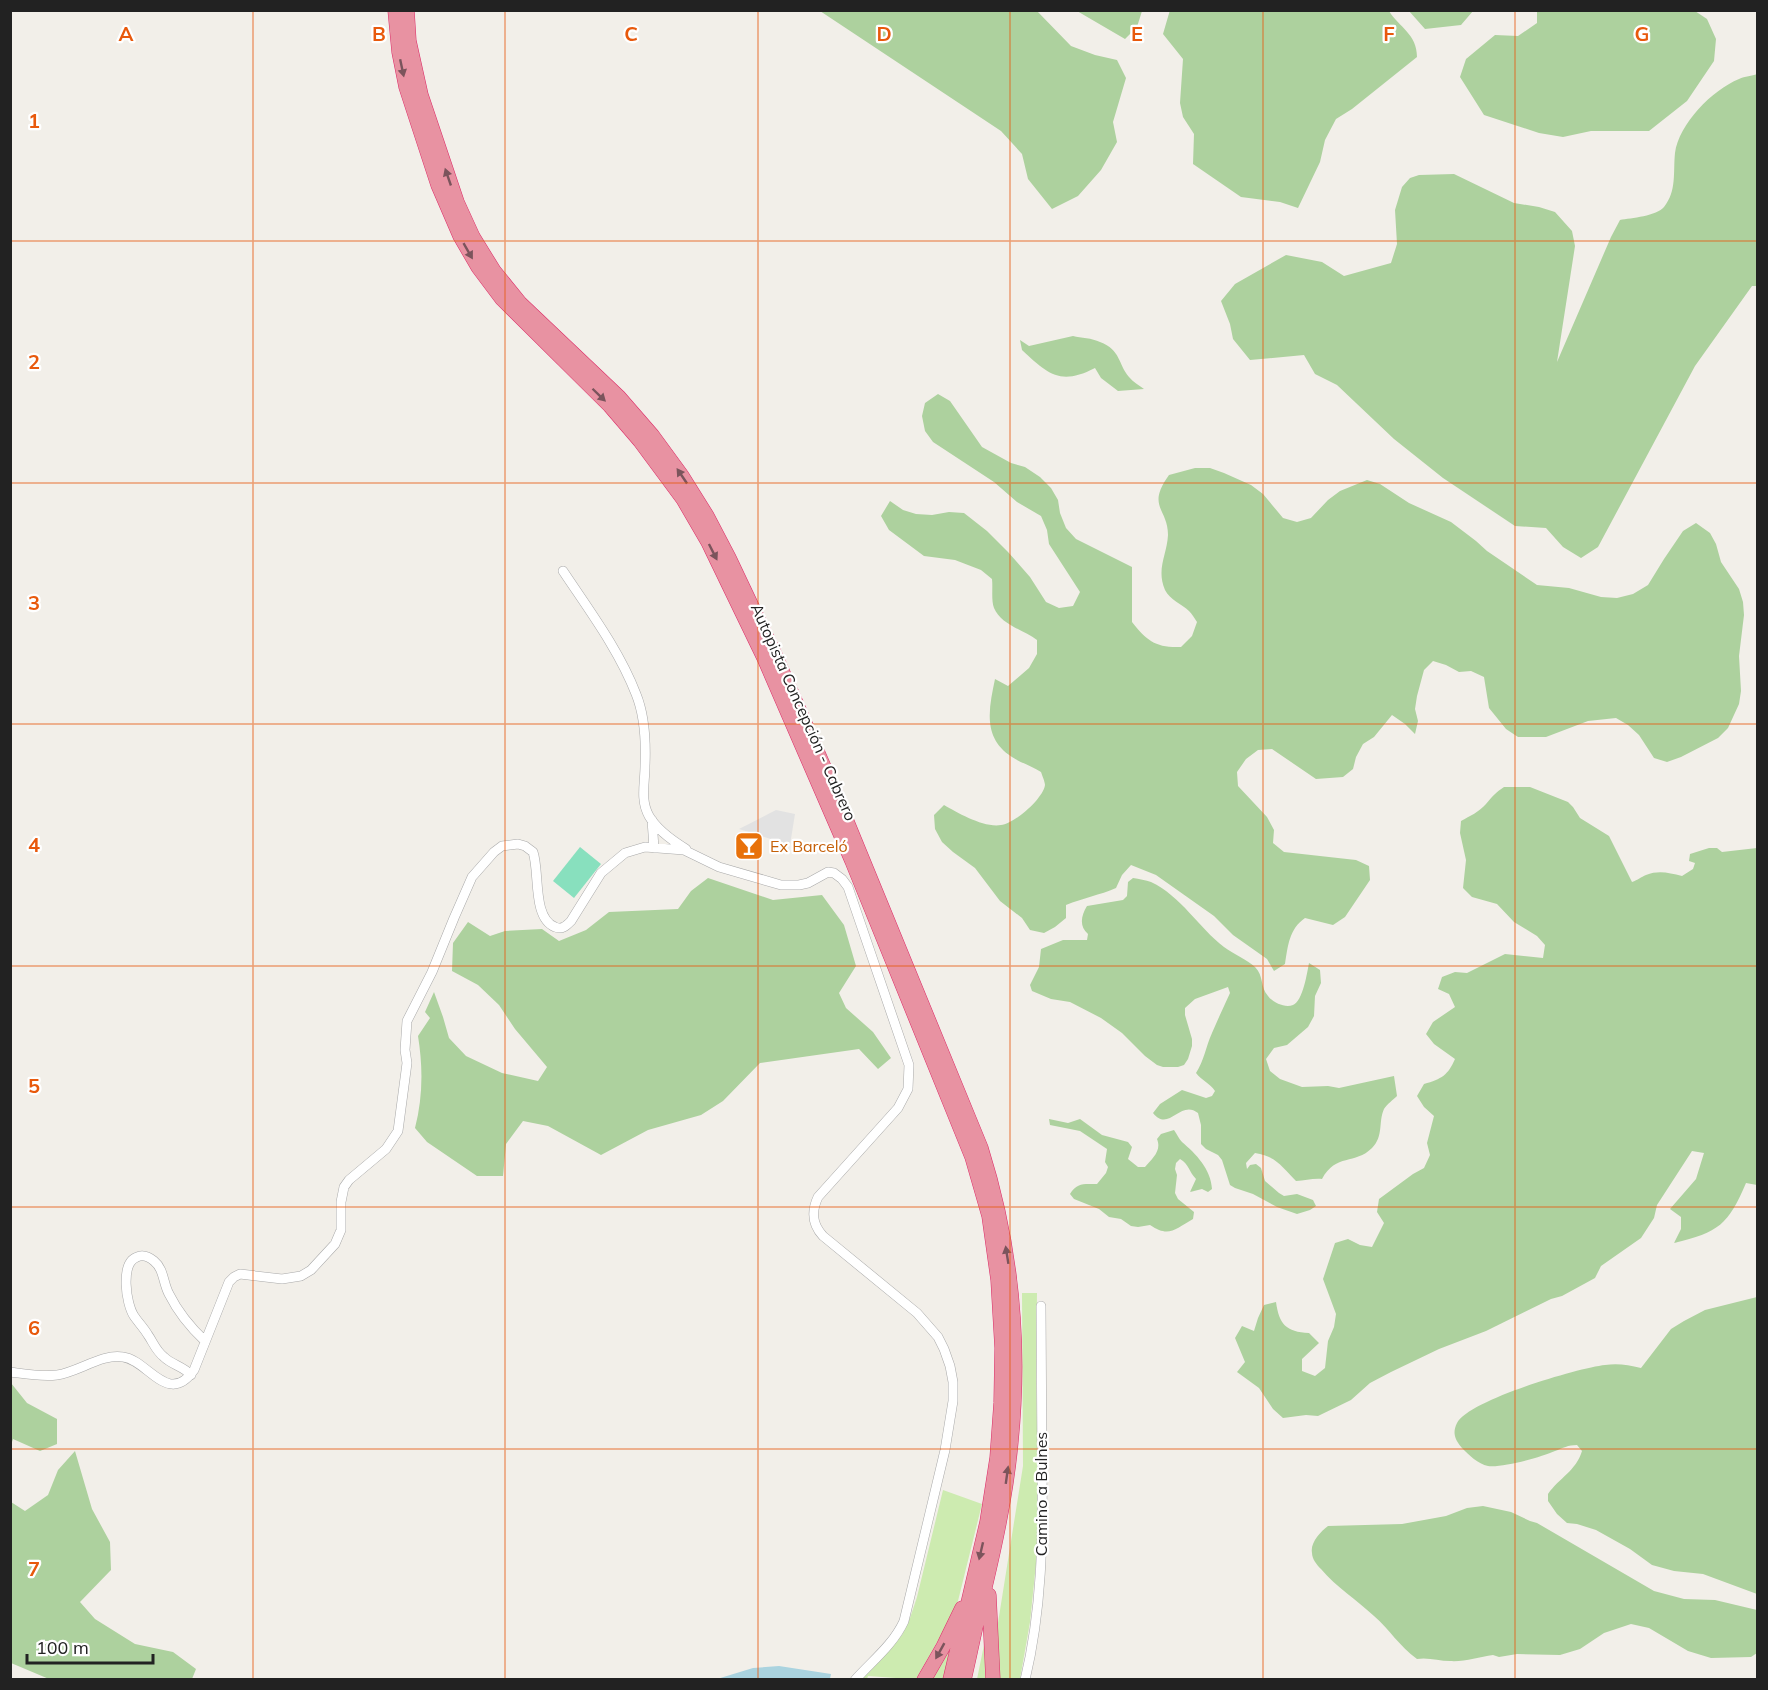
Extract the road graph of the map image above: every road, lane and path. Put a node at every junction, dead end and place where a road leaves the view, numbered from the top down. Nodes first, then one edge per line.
1 (395, 10) edge
2 (407, 10) edge
3 (563, 571) dead end
4 (651, 820) junction
5 (654, 848) junction
6 (691, 852) junction
7 (1041, 1306) dead end
8 (205, 1341) junction
9 (10, 1372) edge
10 (191, 1375) junction
11 (988, 1574) junction
12 (973, 1584) junction
13 (855, 1680) edge
14 (924, 1680) edge
15 (950, 1680) edge
16 (964, 1680) edge
17 (993, 1680) edge
18 (1025, 1680) edge

1 -> 12 highway, Autopista Concepción - Cabrero
11 -> 2 highway, Autopista Concepción - Cabrero
3 - 4 street
4 - 5 street
4 - 6 street
5 - 6 street
5 - 8 street
6 - 13 street
7 - 18 street, Camino a Bulnes
8 - 10 street
8 - 10 street
9 - 10 street
11 - 16 highway, Autopista Concepción - Cabrero
11 - 17 highway
12 -> 14 highway
12 - 15 highway, Autopista Concepción - Cabrero

